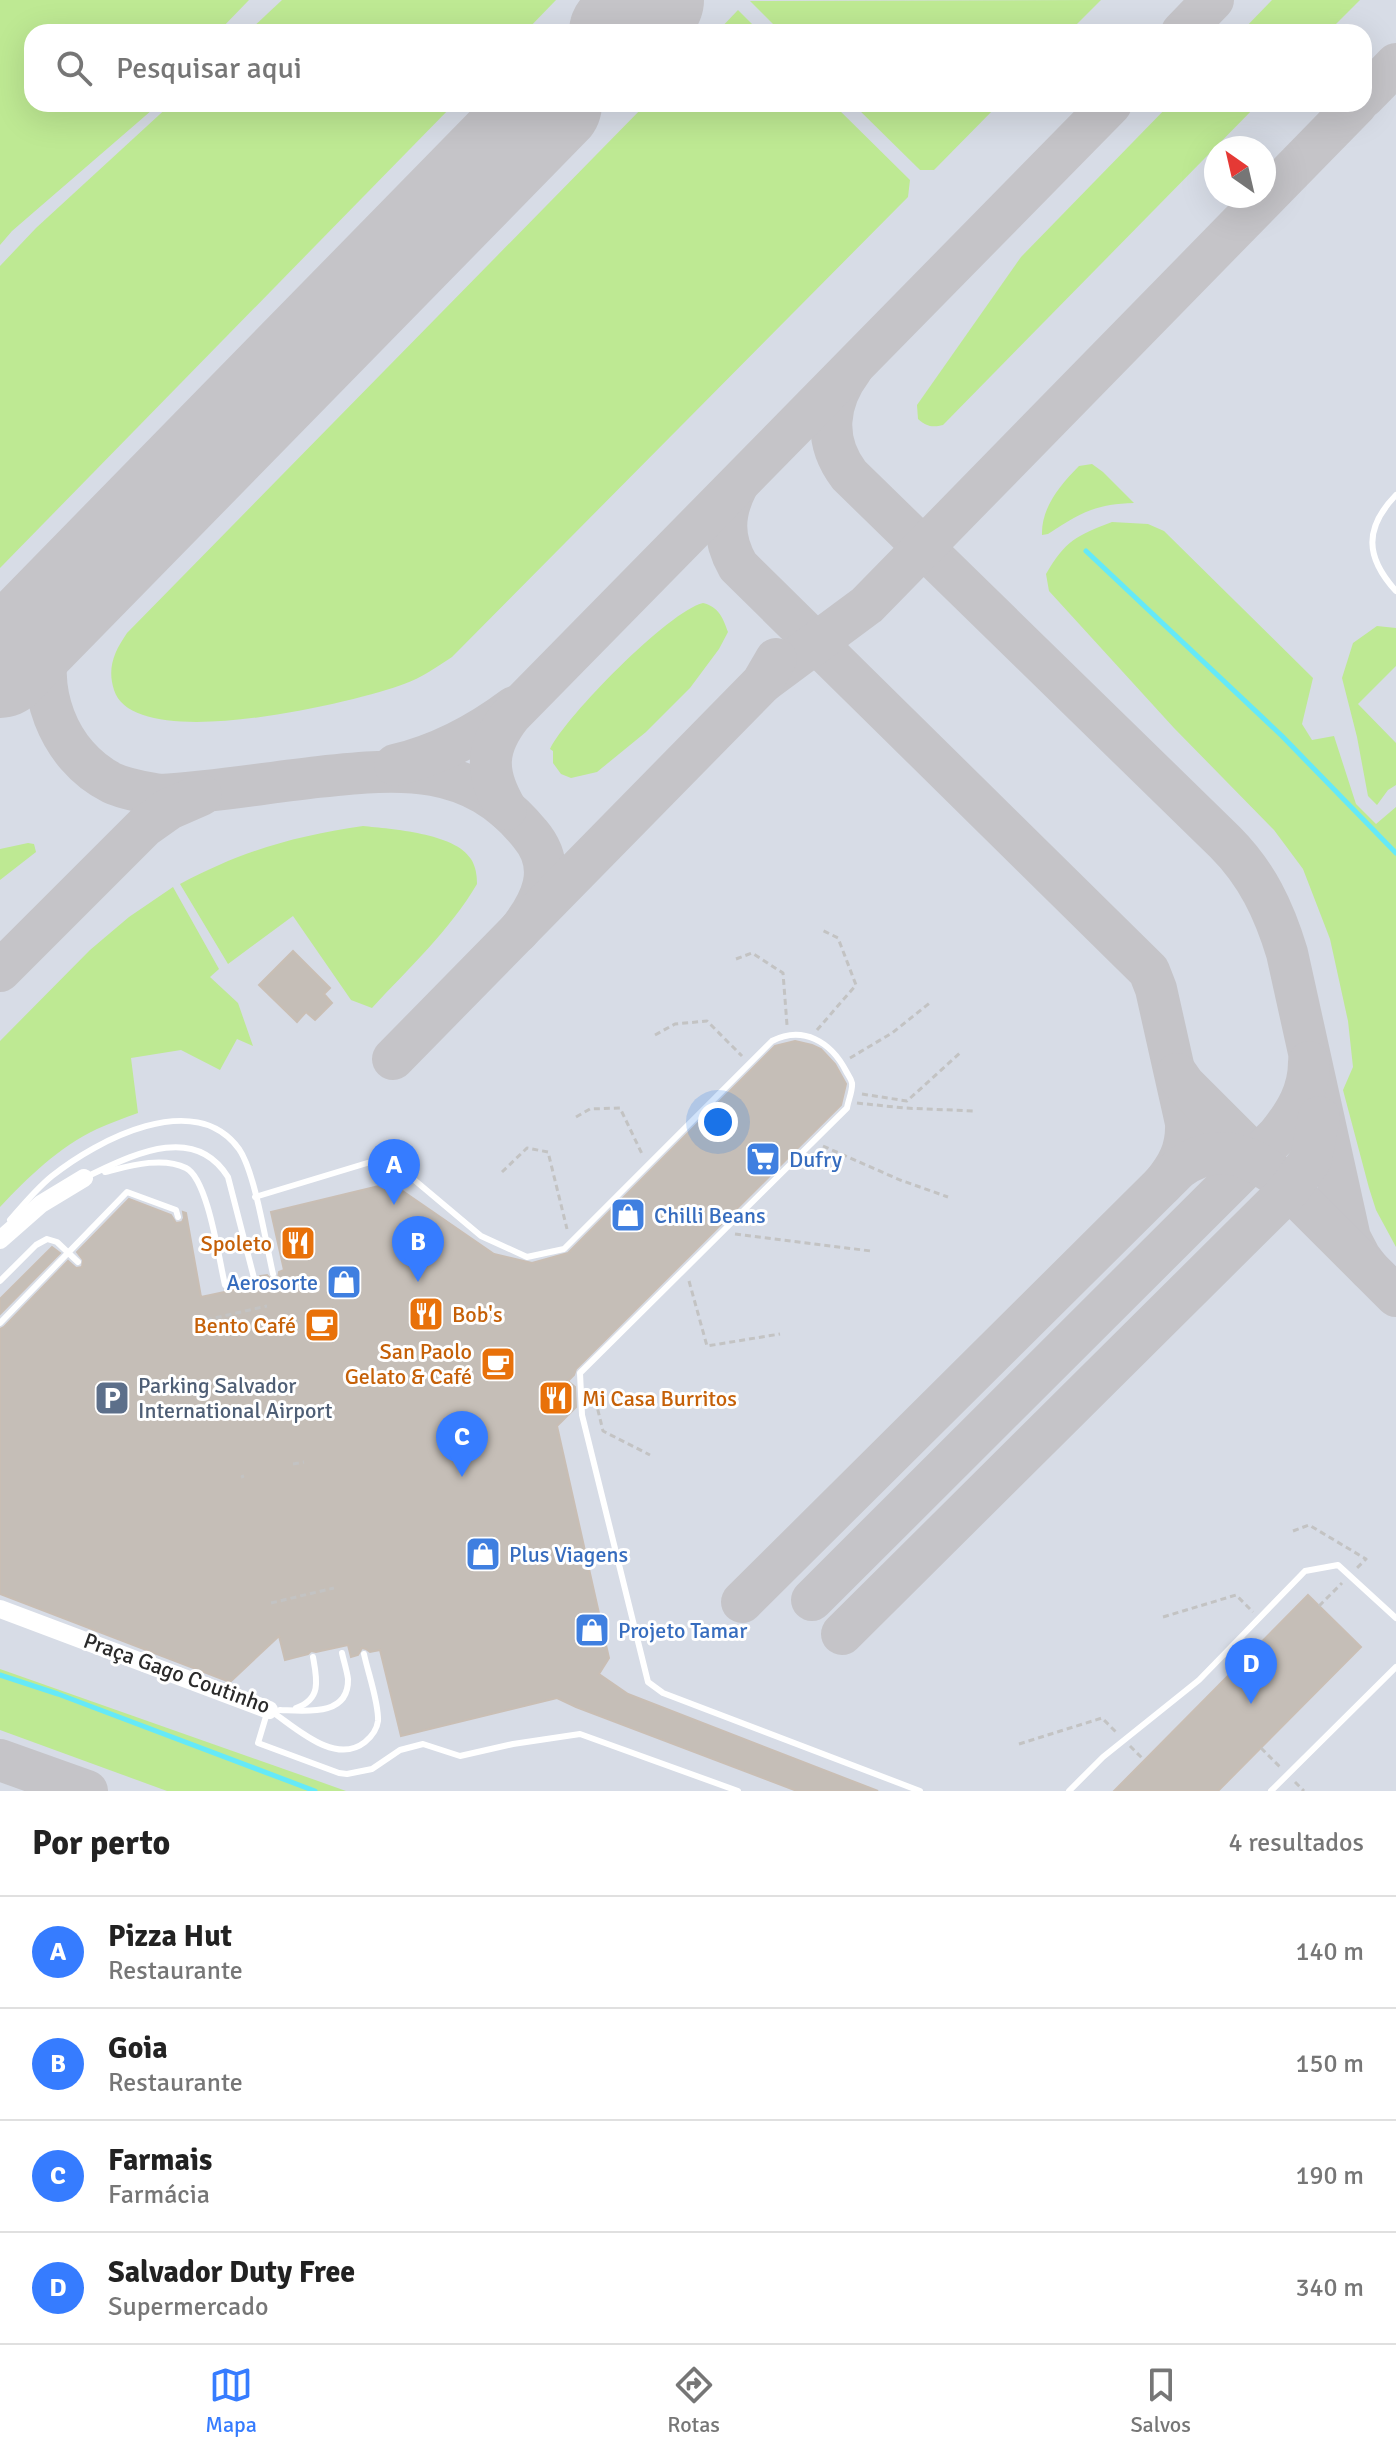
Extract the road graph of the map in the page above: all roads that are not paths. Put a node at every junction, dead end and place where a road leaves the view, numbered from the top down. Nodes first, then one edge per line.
1 (1396, 495) edge
2 (1396, 591) edge
3 (84, 1178) junction
4 (255, 1197) junction
5 (178, 1217) dead end
6 (0, 1232) edge
7 (0, 1240) edge
8 (68, 1253) junction
9 (78, 1262) dead end
10 (273, 1274) dead end
11 (254, 1278) dead end
12 (0, 1281) edge
13 (225, 1285) dead end
14 (0, 1323) edge
15 (0, 1609) edge
16 (1396, 1618) edge
17 (342, 1653) dead end
18 (364, 1654) dead end
19 (313, 1657) dead end
20 (1396, 1667) edge
21 (274, 1710) junction
22 (738, 1791) edge
23 (920, 1791) edge
24 (1069, 1791) edge
25 (1271, 1791) edge

1 - 2 lane
3 - 7 main road
3 - 11 lane
3 - 13 lane
4 - 6 lane
4 - 10 lane
4 - 23 lane
5 - 8 lane
8 - 9 lane
8 - 12 lane
8 - 14 lane
15 - 21 main road, Praça Gago Coutinho
16 - 24 lane
17 - 21 lane
18 - 21 lane
19 - 21 lane, Praça Gago Coutinho
20 - 25 lane
21 - 22 lane

